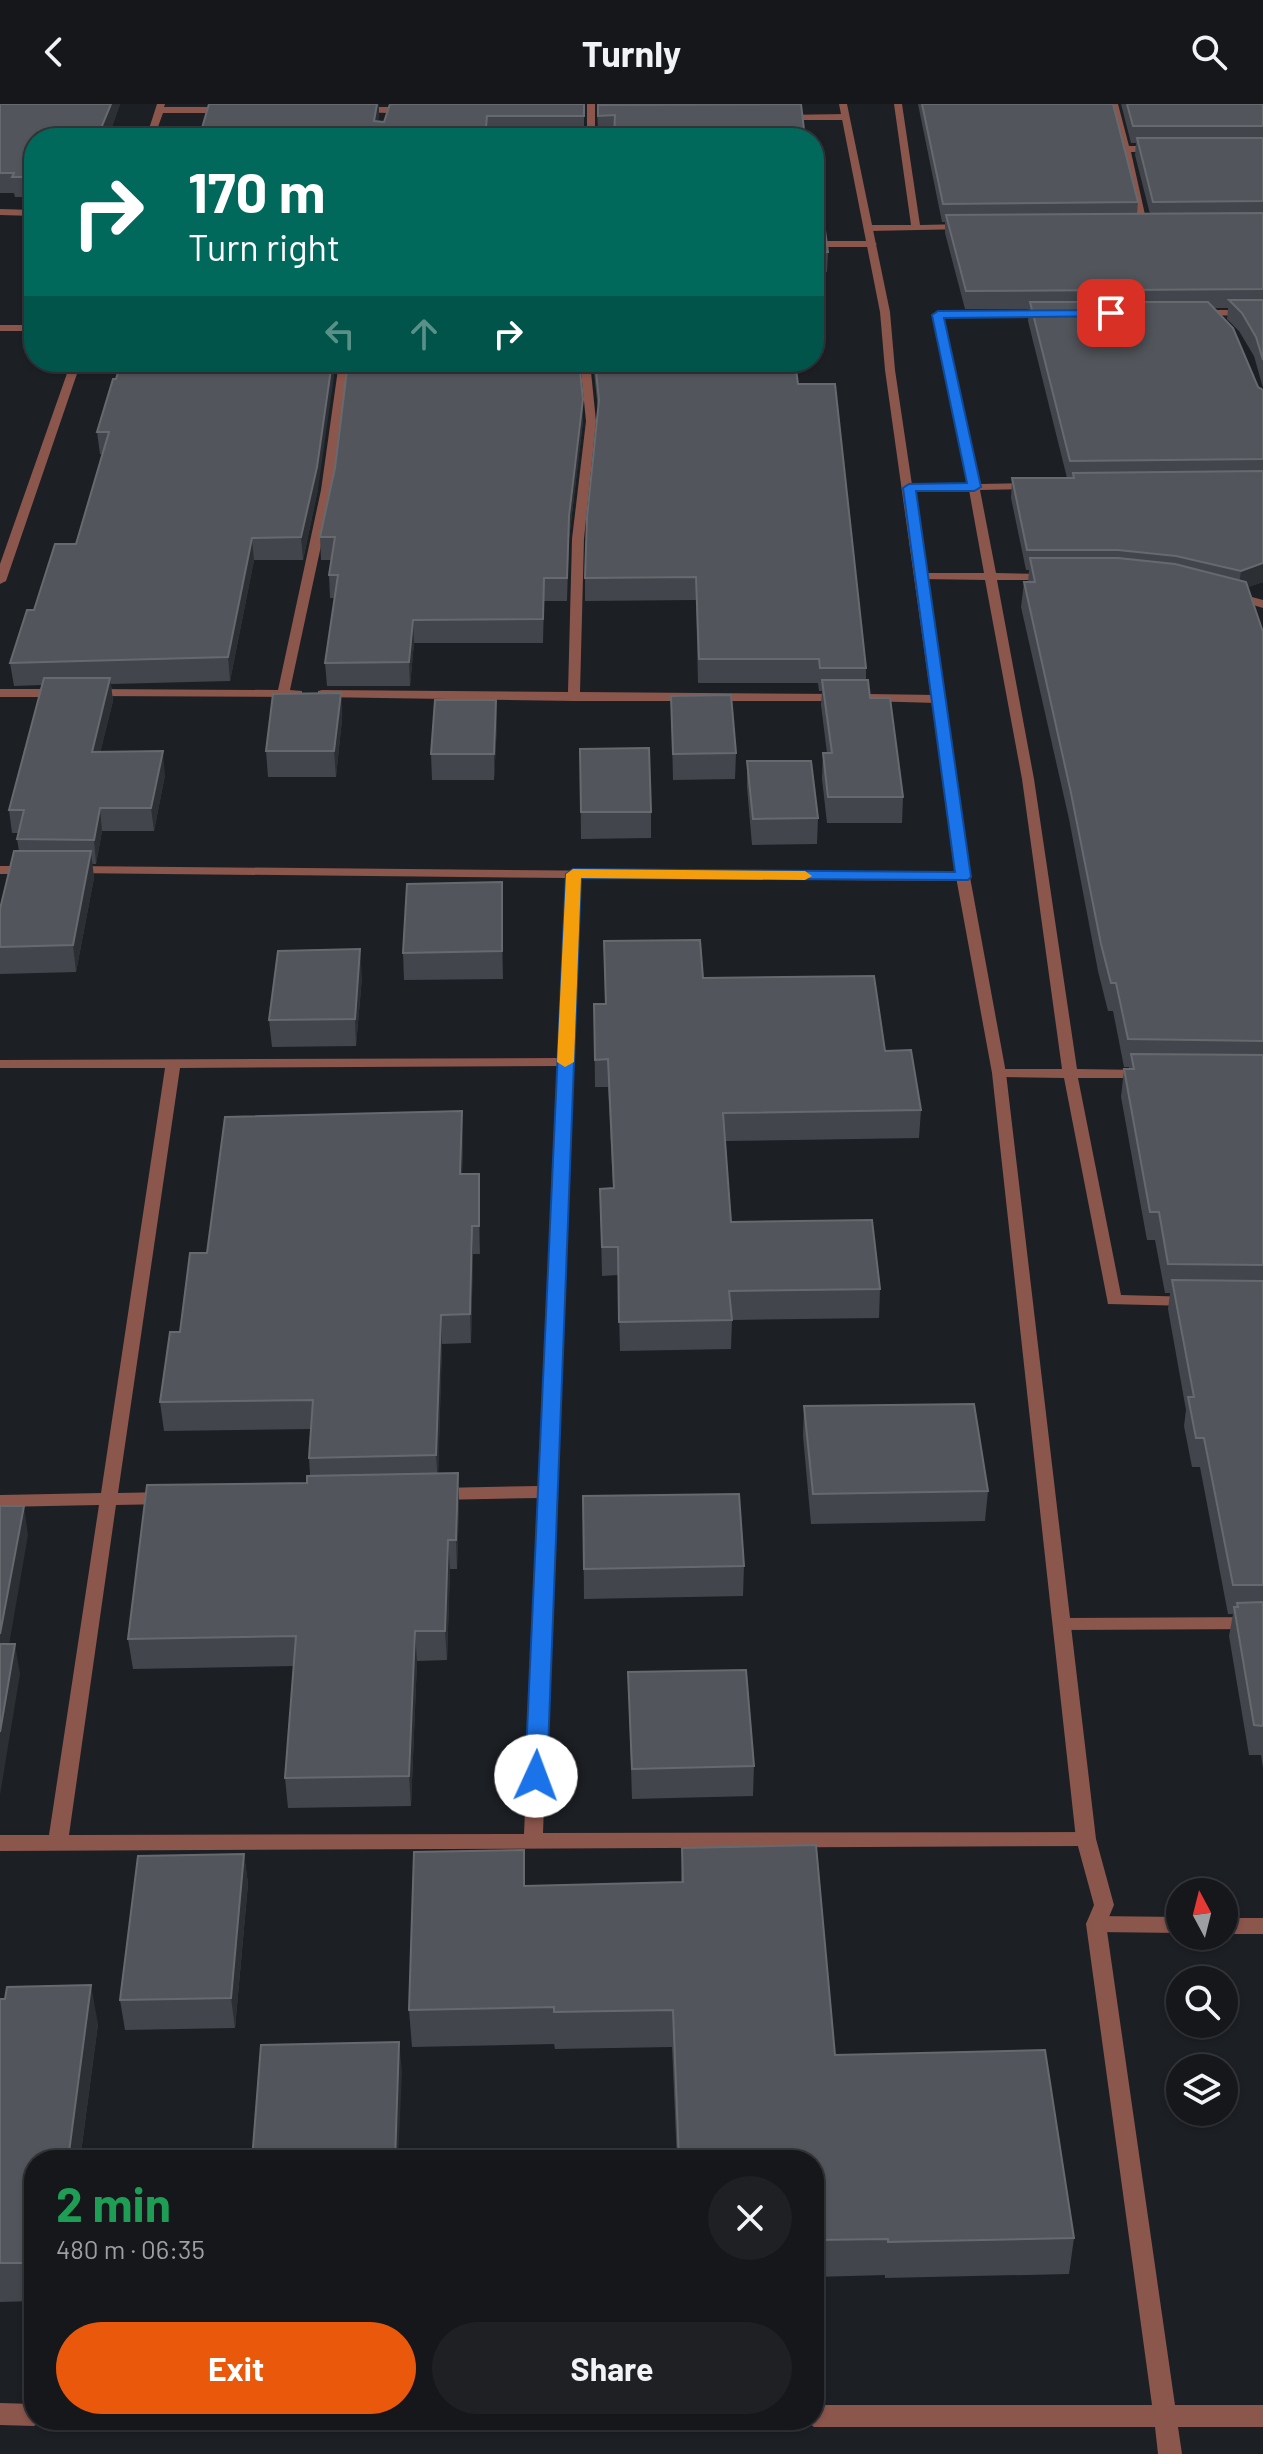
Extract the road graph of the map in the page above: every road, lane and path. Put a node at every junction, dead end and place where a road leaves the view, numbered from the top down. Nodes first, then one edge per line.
1 (591, 104) edge
2 (898, 104) edge
3 (1114, 104) edge
4 (160, 107) edge
5 (390, 107) edge
6 (236, 110) edge
7 (343, 110) edge
8 (844, 111) edge
9 (593, 118) junction
10 (607, 118) edge
11 (769, 118) edge
12 (385, 124) edge
13 (153, 128) edge
14 (592, 128) edge
15 (1126, 149) junction
16 (1171, 149) edge
17 (0, 212) edge
18 (24, 213) edge
19 (1129, 226) edge
20 (1145, 226) junction
21 (1160, 226) edge
22 (916, 227) junction
23 (973, 227) edge
24 (870, 236) junction
25 (824, 243) edge
26 (1263, 313) edge
27 (1063, 314) edge
28 (1224, 322) edge
29 (0, 328) edge
30 (24, 328) edge
31 (72, 372) edge
32 (343, 372) edge
33 (586, 372) edge
34 (1051, 485) edge
35 (974, 487) junction
36 (909, 488) junction
37 (5, 552) edge
38 (921, 576) junction
39 (1069, 577) edge
40 (992, 578) junction
41 (0, 581) edge
42 (1222, 593) edge
43 (1263, 604) edge
44 (0, 693) edge
45 (283, 694) junction
46 (574, 697) junction
47 (937, 699) junction
48 (0, 870) edge
49 (48, 870) edge
50 (64, 870) edge
51 (573, 874) junction
52 (963, 877) junction
53 (565, 1062) junction
54 (173, 1063) junction
55 (0, 1064) edge
56 (999, 1073) junction
57 (1070, 1073) junction
58 (1159, 1074) edge
59 (1203, 1301) edge
60 (548, 1492) junction
61 (422, 1494) edge
62 (187, 1498) edge
63 (108, 1499) junction
64 (0, 1501) edge
65 (1263, 1623) edge
66 (1064, 1624) junction
67 (1086, 1839) junction
68 (533, 1840) junction
69 (58, 1842) junction
70 (0, 1843) edge
71 (1096, 1924) junction
72 (1166, 1925) edge
73 (1238, 1926) edge
74 (1263, 1926) edge
75 (0, 2414) edge
76 (24, 2415) edge
77 (824, 2416) edge
78 (1165, 2416) junction
79 (1263, 2416) edge
80 (1170, 2454) edge

1 - 9 street
2 - 22 street
3 - 15 street
4 - 6 street
4 - 13 street
5 - 7 street
5 - 12 street
8 - 11 street
8 - 24 street
9 - 10 street
9 - 14 street
15 - 16 street
15 - 20 street
17 - 18 street
19 - 20 street
20 - 21 street
22 - 23 street
22 - 24 street
24 - 25 street
24 - 36 street
26 - 28 street
27 - 35 street
29 - 30 street
31 - 37 street
32 - 45 street
33 - 46 street
34 - 35 street
35 - 36 street
35 - 40 street
36 - 38 street
37 - 41 street
38 - 40 street
38 - 47 street
39 - 40 street
40 - 57 street
42 - 43 street
44 - 45 street
45 - 46 street
46 - 47 street
47 - 52 street
48 - 49 street
50 - 51 street
51 - 52 street
51 - 53 street
52 - 56 street
53 - 54 street
53 - 60 street
54 - 55 street
54 - 63 street
56 - 57 street
56 - 66 street
57 - 58 street
57 - 59 street
60 - 61 street
60 - 68 street
62 - 63 street
63 - 64 street
63 - 69 street
65 - 66 street
66 - 67 street
67 - 68 street
67 - 71 street
68 - 69 street
69 - 70 street
71 - 72 street
71 - 78 street
73 - 74 street
75 - 76 street
77 - 78 street
78 - 79 street
78 - 80 street

